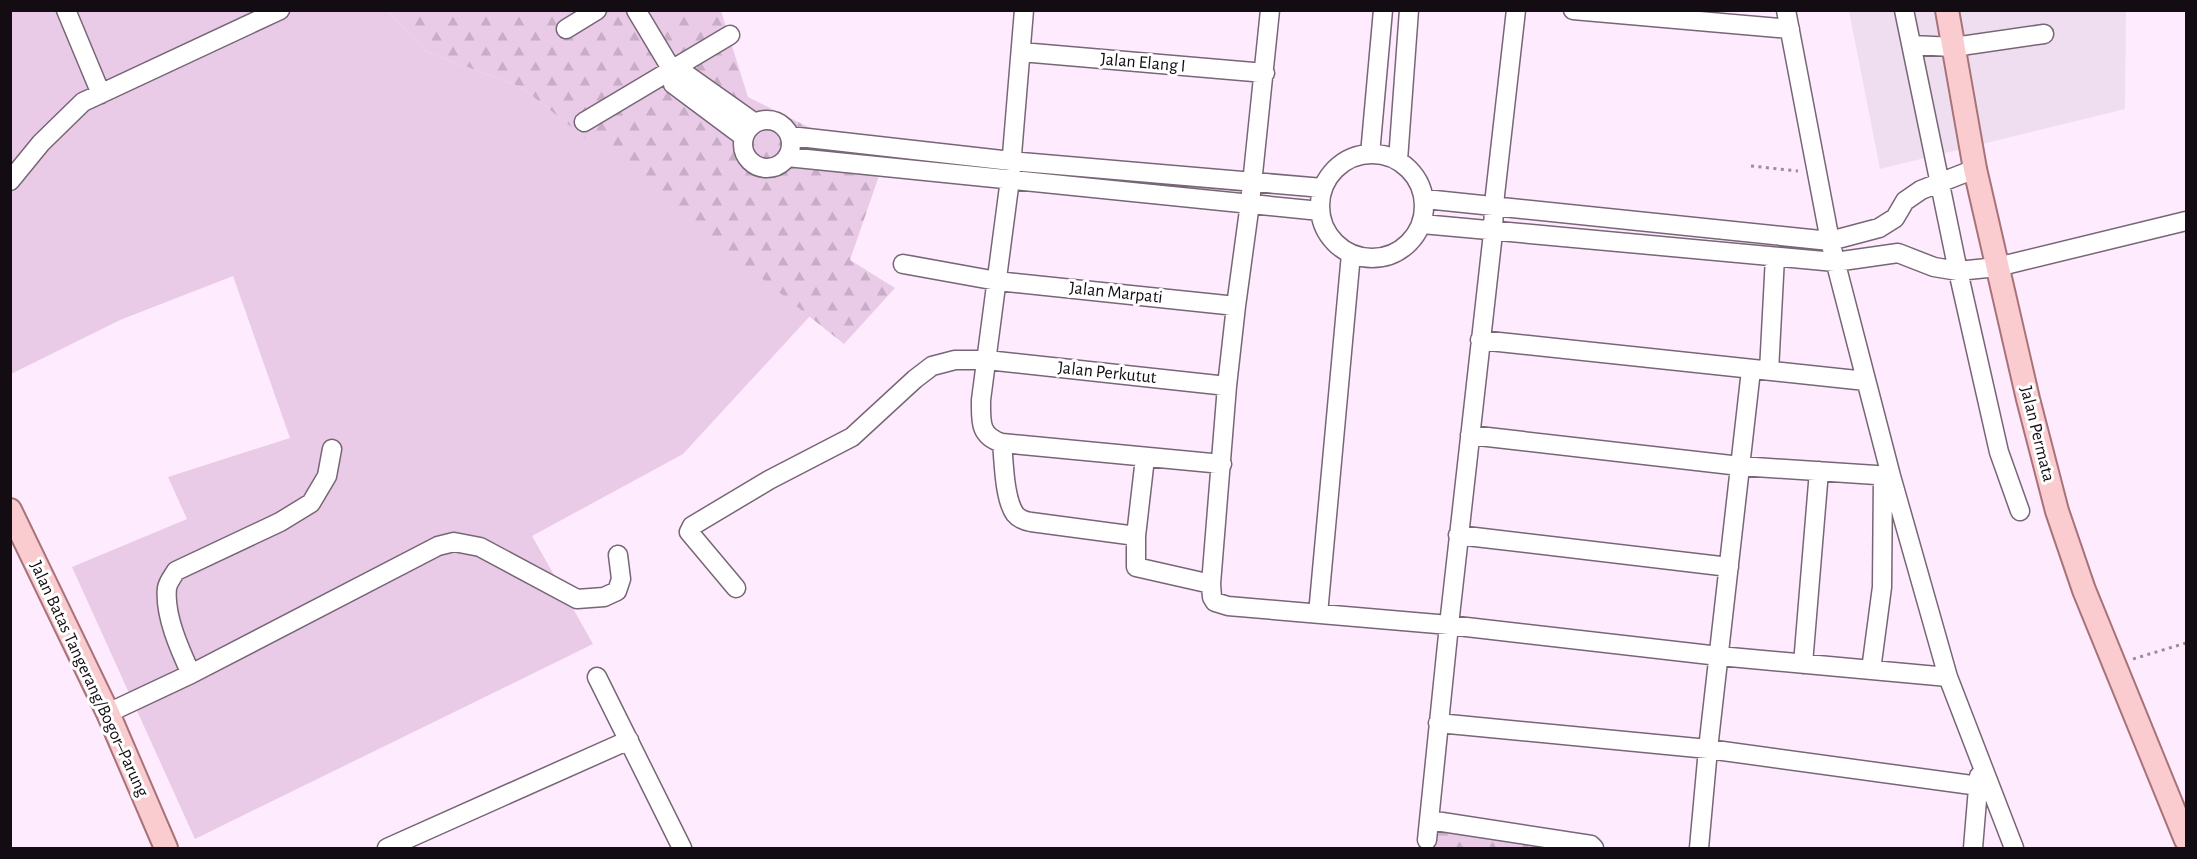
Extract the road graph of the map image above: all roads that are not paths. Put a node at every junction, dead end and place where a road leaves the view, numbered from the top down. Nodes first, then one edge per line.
1 (66, 10) edge
2 (280, 10) edge
3 (597, 10) edge
4 (636, 10) edge
5 (1024, 10) edge
6 (1270, 10) edge
7 (1383, 10) edge
8 (1409, 10) edge
9 (1516, 10) edge
10 (1573, 10) edge
11 (1786, 10) edge
12 (1904, 10) edge
13 (1947, 10) edge
14 (566, 29) dead end
15 (1790, 29) junction
16 (2044, 34) dead end
17 (730, 35) dead end
18 (1912, 45) junction
19 (1954, 47) junction
20 (1021, 52) junction
21 (672, 70) junction
22 (1264, 73) junction
23 (101, 94) junction
24 (584, 122) dead end
25 (755, 123) junction
26 (790, 136) junction
27 (744, 137) junction
28 (1370, 154) junction
29 (787, 157) junction
30 (1398, 160) junction
31 (1975, 169) junction
32 (1011, 170) junction
33 (10, 181) edge
34 (1252, 182) junction
35 (1940, 183) junction
36 (1323, 188) junction
37 (1425, 199) junction
38 (1250, 203) junction
39 (1494, 207) junction
40 (1320, 212) junction
41 (2187, 221) edge
42 (1422, 224) junction
43 (1492, 229) junction
44 (1830, 241) junction
45 (1351, 254) junction
46 (1775, 257) junction
47 (1835, 262) junction
48 (903, 264) dead end
49 (1997, 267) junction
50 (1958, 272) junction
51 (997, 281) junction
52 (1236, 306) junction
53 (1480, 340) junction
54 (987, 360) junction
55 (1760, 371) junction
56 (1866, 381) junction
57 (1227, 386) junction
58 (1470, 435) junction
59 (1002, 443) junction
60 (332, 449) dead end
61 (1145, 458) junction
62 (1222, 464) junction
63 (1740, 466) junction
64 (1819, 471) junction
65 (1887, 476) junction
66 (10, 510) edge
67 (2020, 511) dead end
68 (1136, 536) junction
69 (1458, 536) junction
70 (618, 555) dead end
71 (1729, 567) junction
72 (1212, 584) junction
73 (736, 588) dead end
74 (1318, 614) junction
75 (1449, 625) junction
76 (1719, 656) junction
77 (1803, 664) junction
78 (1871, 670) junction
79 (191, 674) junction
80 (597, 677) dead end
81 (1948, 677) junction
82 (108, 713) junction
83 (1438, 723) junction
84 (629, 740) junction
85 (1708, 749) junction
86 (1979, 758) junction
87 (1979, 786) junction
88 (1429, 820) junction
89 (1427, 840) dead end
90 (2187, 840) edge
91 (166, 849) edge
92 (387, 849) edge
93 (682, 849) edge
94 (1593, 849) edge
95 (1699, 849) edge
96 (1973, 849) edge
97 (2014, 849) edge

1 - 23 street
2 - 23 street
3 - 14 street
4 - 21 street
5 - 20 street
6 - 22 street
7 - 28 street
8 - 30 street
9 - 39 street
10 - 15 street
11 - 15 street
12 - 18 street
13 - 19 main road, Jalan Permata
15 - 44 street
16 - 19 street
17 - 21 street
18 - 19 street
18 - 35 street
19 - 31 main road, Jalan Permata
20 - 22 street, Jalan Elang I
20 - 32 street
21 - 24 street
21 - 25 street
21 - 27 street
22 - 34 street
23 - 33 street
25 - 26 street
25 - 27 street
26 - 29 street
26 - 32 street
27 - 29 street
28 - 30 street
28 - 36 street
29 - 32 street
30 - 37 street
31 - 35 street
31 - 49 main road, Jalan Permata
32 - 34 street
32 - 38 street
32 - 51 street
34 - 36 street
34 - 38 street
35 - 44 street
35 - 50 street
36 - 40 street
37 - 39 street
37 - 42 street
38 - 40 street
38 - 52 street
39 - 43 street
39 - 44 street
40 - 45 street
41 - 49 street
42 - 43 street
42 - 45 street
43 - 46 street
43 - 53 street
44 - 47 street
45 - 74 street
46 - 47 street
46 - 55 street
47 - 50 street
47 - 56 street
48 - 51 street, Jalan Marpati
49 - 50 street
49 - 90 main road, Jalan Permata
50 - 67 street
51 - 52 street, Jalan Marpati
51 - 54 street
52 - 57 street
53 - 55 street
53 - 58 street
54 - 57 street, Jalan Perkutut
54 - 59 street
54 - 73 street, Jalan Perkutut
55 - 56 street
55 - 63 street
56 - 65 street
57 - 62 street
58 - 63 street
58 - 69 street
59 - 61 street
59 - 68 street
60 - 79 street
61 - 62 street
61 - 68 street
62 - 72 street
63 - 64 street
63 - 71 street
64 - 65 street
64 - 77 street
65 - 78 street
65 - 81 street
66 - 82 main road, Jalan Batas Tangerang/Bogor–Parung
68 - 72 street
69 - 71 street
69 - 75 street
70 - 79 street
71 - 76 street
72 - 74 street
74 - 75 street
75 - 76 street
75 - 83 street
76 - 77 street
76 - 85 street
77 - 78 street
78 - 81 street
79 - 82 street
80 - 84 street
81 - 86 street
82 - 91 main road, Jalan Batas Tangerang/Bogor–Parung
83 - 85 street
83 - 88 street
84 - 92 street
84 - 93 street
85 - 87 street
85 - 95 street
86 - 87 street
86 - 97 street
87 - 96 street
88 - 89 street
88 - 94 street

